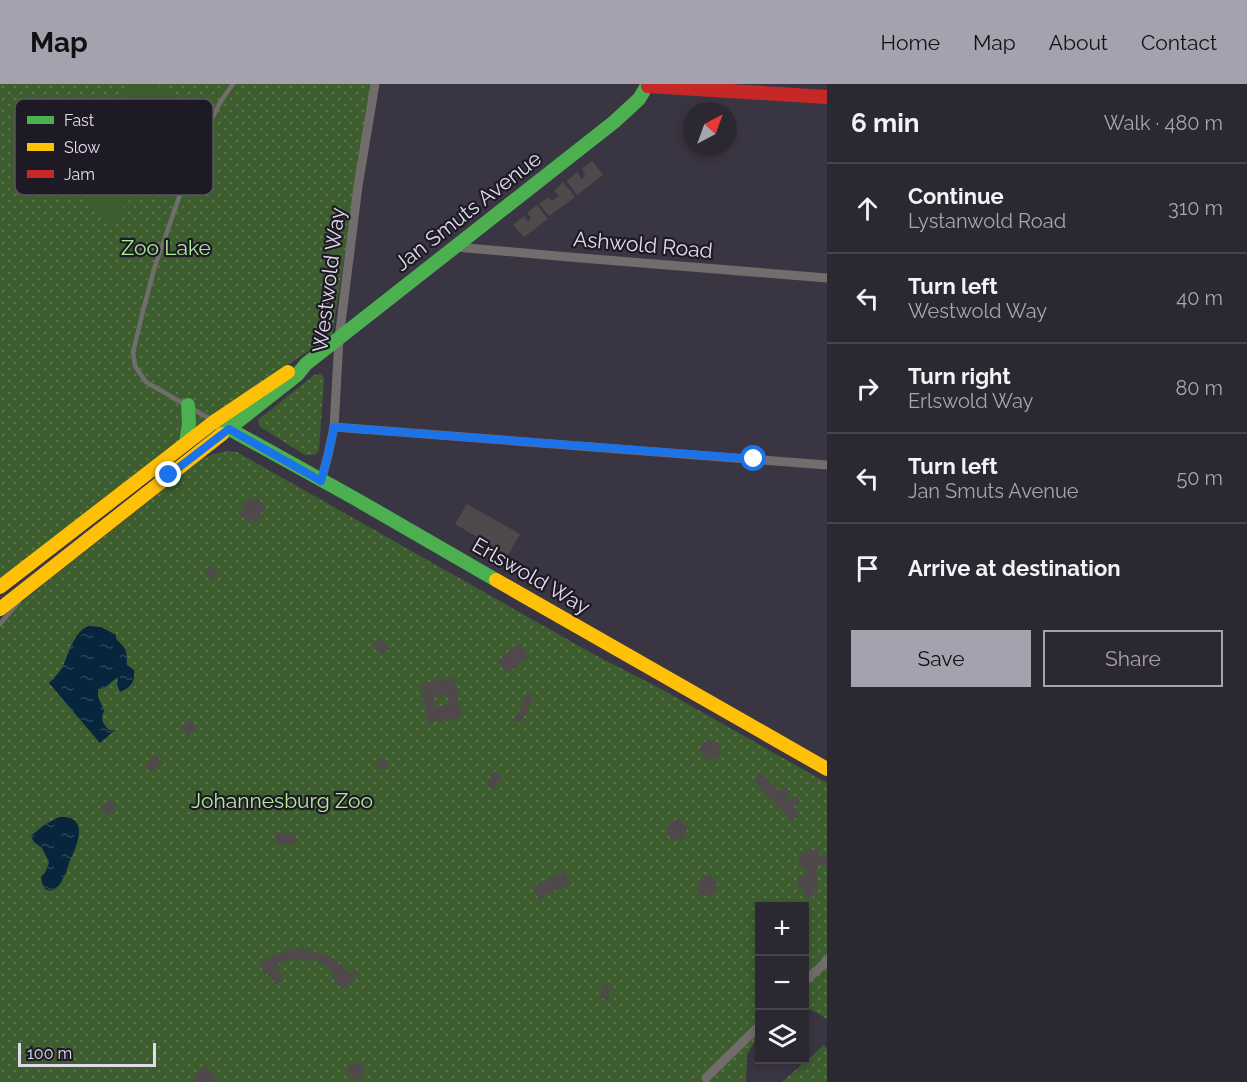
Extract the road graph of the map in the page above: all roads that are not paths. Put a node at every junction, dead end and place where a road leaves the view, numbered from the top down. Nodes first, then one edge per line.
1 (233, 84) edge
2 (375, 84) edge
3 (648, 85) edge
4 (672, 85) edge
5 (827, 97) edge
6 (213, 116) edge
7 (180, 195) edge
8 (456, 247) junction
9 (827, 278) edge
10 (339, 339) junction
11 (306, 364) junction
12 (188, 405) junction
13 (215, 421) junction
14 (334, 427) junction
15 (229, 429) junction
16 (186, 442) junction
17 (827, 465) edge
18 (321, 481) junction
19 (36, 580) junction
20 (0, 587) edge
21 (0, 609) edge
22 (0, 624) edge
23 (827, 768) edge
24 (827, 959) edge
25 (809, 978) edge
26 (755, 1029) edge
27 (706, 1078) dead end

1 - 6 lane
2 - 10 street, Westwold Way
3 - 4 main road
3 - 8 main road, Jan Smuts Avenue
4 - 5 main road
7 - 12 lane
8 - 9 street, Ashwold Road
8 - 10 main road, Jan Smuts Avenue
10 - 11 main road, Jan Smuts Avenue
10 - 14 street, Westwold Way
11 - 13 main road, Jan Smuts Avenue
11 - 15 main road, Jan Smuts Avenue
12 - 13 lane
12 - 16 main road
13 - 15 main road, Erlswold Way
13 - 16 main road, Jan Smuts Avenue
14 - 17 street
14 - 18 street, Westwold Way
15 - 18 main road, Erlswold Way
15 - 19 main road, Jan Smuts Avenue
16 - 20 main road, Jan Smuts Avenue
18 - 23 main road, Erlswold Way
19 - 21 main road, Jan Smuts Avenue
19 - 22 lane
24 - 25 street
26 - 27 street

